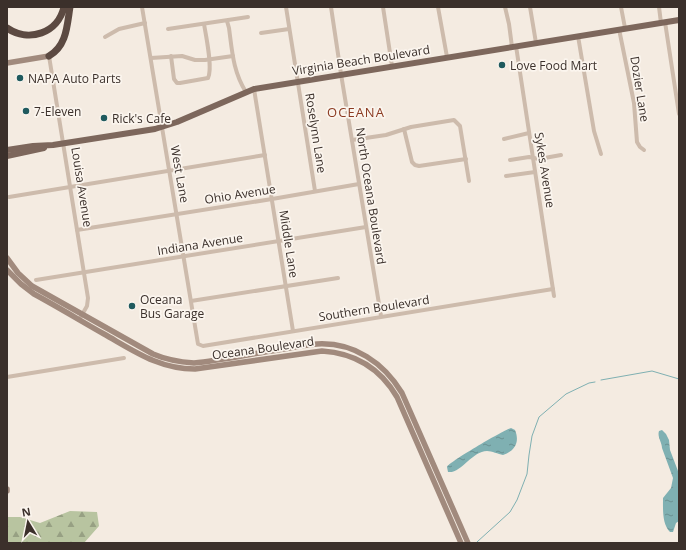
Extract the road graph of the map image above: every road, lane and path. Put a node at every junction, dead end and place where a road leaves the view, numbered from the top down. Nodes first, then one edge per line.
1 (64, 7) edge
2 (70, 7) edge
3 (142, 7) edge
4 (286, 7) edge
5 (331, 7) edge
6 (383, 7) edge
7 (438, 7) edge
8 (505, 7) edge
9 (530, 7) edge
10 (621, 7) edge
11 (659, 7) edge
12 (248, 17) dead end
13 (679, 20) edge
14 (227, 21) junction
15 (663, 22) junction
16 (145, 23) junction
17 (204, 24) junction
18 (7, 28) edge
19 (168, 29) dead end
20 (289, 29) junction
21 (622, 29) junction
22 (261, 33) dead end
23 (578, 36) junction
24 (105, 38) dead end
25 (536, 43) junction
26 (514, 46) junction
27 (49, 56) junction
28 (171, 56) junction
29 (233, 56) junction
30 (447, 57) junction
31 (151, 58) junction
32 (209, 60) junction
33 (7, 64) edge
34 (392, 66) junction
35 (341, 74) junction
36 (298, 81) junction
37 (254, 89) junction
38 (246, 92) junction
39 (679, 114) edge
40 (162, 127) junction
41 (404, 129) junction
42 (530, 133) junction
43 (504, 138) dead end
44 (352, 140) junction
45 (64, 144) junction
46 (53, 145) junction
47 (7, 150) edge
48 (644, 150) dead end
49 (601, 154) dead end
50 (265, 155) junction
51 (561, 155) dead end
52 (7, 156) edge
53 (533, 158) junction
54 (466, 159) junction
55 (510, 160) dead end
56 (169, 171) junction
57 (535, 172) junction
58 (506, 176) dead end
59 (469, 182) dead end
60 (359, 184) junction
61 (70, 187) junction
62 (315, 190) junction
63 (9, 197) dead end
64 (272, 199) junction
65 (176, 214) junction
66 (366, 227) junction
67 (77, 230) junction
68 (279, 242) junction
69 (184, 257) junction
70 (7, 258) edge
71 (8, 269) edge
72 (84, 273) junction
73 (338, 278) dead end
74 (36, 280) dead end
75 (286, 286) junction
76 (553, 289) junction
77 (554, 296) dead end
78 (191, 301) junction
79 (83, 314) junction
80 (381, 316) junction
81 (79, 320) junction
82 (293, 331) junction
83 (198, 344) joint
84 (124, 358) dead end
85 (371, 363) junction
86 (7, 377) edge
87 (432, 460) junction
88 (425, 462) junction
89 (461, 543) edge
90 (468, 543) edge

1 - 18 highway
2 - 27 highway
3 - 16 street, West Lane
4 - 20 street, Roselynn Lane
5 - 35 street, North Oceana Boulevard
6 - 34 street
7 - 30 street
8 - 26 street, Sykes Avenue
9 - 25 street
10 - 21 street, Dozier Lane
11 - 15 street
12 - 14 street
13 - 15 main road, Virginia Beach Boulevard
14 - 17 street
14 - 29 street
15 - 21 main road, Virginia Beach Boulevard
15 - 39 street
16 - 24 street
16 - 31 street, West Lane
17 - 19 street
17 - 32 street
20 - 22 street
20 - 36 street, Roselynn Lane
21 - 23 main road, Virginia Beach Boulevard
21 - 48 street, Dozier Lane
23 - 25 main road, Virginia Beach Boulevard
23 - 49 street
25 - 26 main road, Virginia Beach Boulevard
26 - 30 main road, Virginia Beach Boulevard
26 - 42 street, Sykes Avenue
27 - 33 main road
27 - 45 street, Louisa Avenue
28 - 31 street
28 - 32 street
28 - 32 street
29 - 32 street
29 - 38 street
30 - 34 main road, Virginia Beach Boulevard
31 - 40 street, West Lane
34 - 35 main road, Virginia Beach Boulevard
35 - 36 main road, Virginia Beach Boulevard
35 - 44 street, North Oceana Boulevard
36 - 37 main road, Virginia Beach Boulevard
36 - 62 street, Roselynn Lane
37 - 38 main road, Virginia Beach Boulevard
37 - 50 street, Middle Lane
38 - 40 main road, Virginia Beach Boulevard
40 - 45 main road, Virginia Beach Boulevard
40 - 56 street, West Lane
41 - 44 street
41 - 54 street
41 - 54 street
42 - 43 street
42 - 53 street, Sykes Avenue
44 - 60 street, North Oceana Boulevard
45 - 46 main road, Virginia Beach Boulevard
45 - 61 street, Louisa Avenue
46 - 47 main road, Virginia Beach Boulevard
46 - 52 main road, Virginia Beach Boulevard
50 - 56 street
50 - 64 street, Middle Lane
51 - 53 street
53 - 55 street
53 - 57 street, Sykes Avenue
54 - 59 street
56 - 61 street
56 - 65 street, West Lane
57 - 58 street
57 - 76 street, Sykes Avenue
60 - 62 street, Ohio Avenue
60 - 66 street, North Oceana Boulevard
61 - 63 street
61 - 67 street, Louisa Avenue
62 - 64 street, Ohio Avenue
64 - 65 street, Ohio Avenue
64 - 68 street, Middle Lane
65 - 67 street, Ohio Avenue
65 - 69 street, West Lane
66 - 68 street, Indiana Avenue
66 - 80 street, North Oceana Boulevard
67 - 72 street, Louisa Avenue
68 - 69 street, Indiana Avenue
68 - 75 street, Middle Lane
69 - 72 street, Indiana Avenue
69 - 78 street, West Lane
70 - 71 main road
71 - 79 main road, Oceana Boulevard
71 - 81 main road, Oceana Boulevard
72 - 74 street, Indiana Avenue
72 - 79 street, Louisa Avenue
73 - 75 street
75 - 78 street
75 - 82 street, Middle Lane
76 - 77 street, Sykes Avenue
76 - 80 street, Southern Boulevard
78 - 83 street, West Lane
79 - 81 street, Louisa Avenue
79 - 85 main road, Oceana Boulevard
80 - 82 street, Southern Boulevard
81 - 85 main road, Oceana Boulevard
82 - 83 street, Southern Boulevard
84 - 86 street
85 - 87 main road, Oceana Boulevard
85 - 88 main road, Oceana Boulevard
87 - 88 main road
87 - 90 main road
88 - 89 main road, Oceana Boulevard

